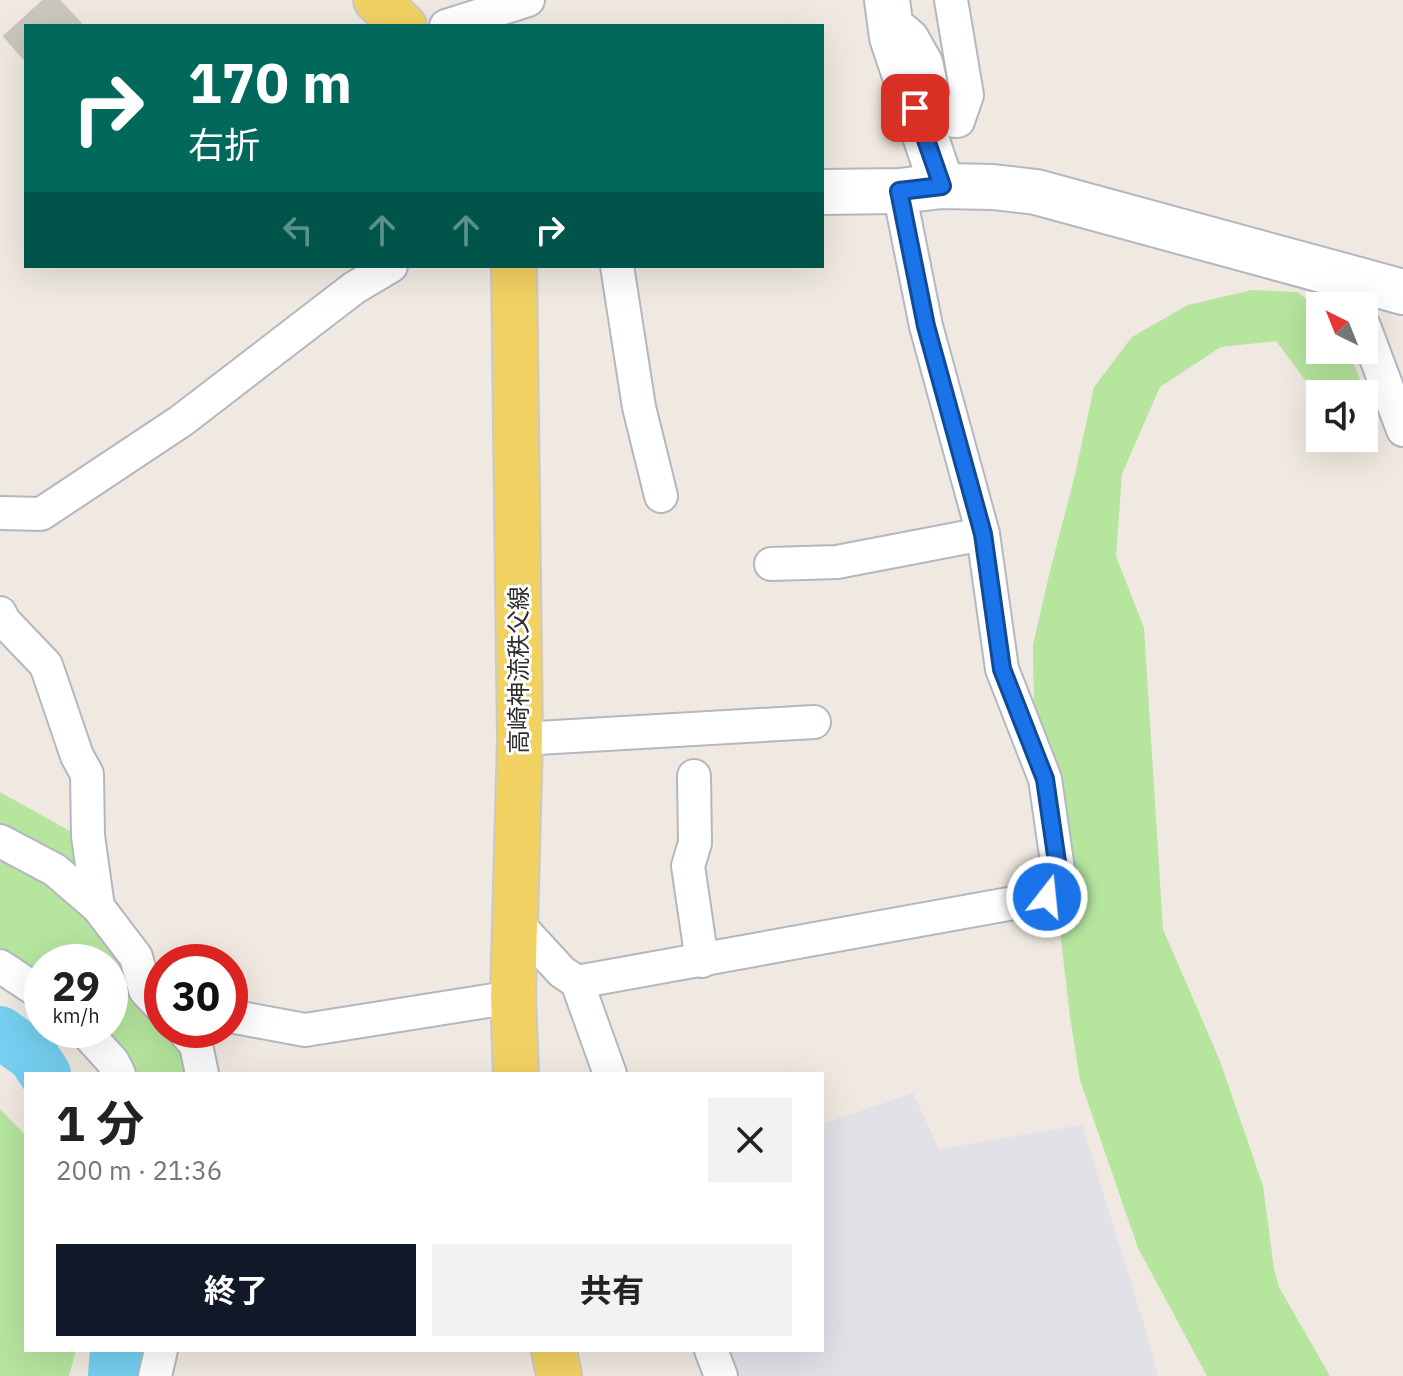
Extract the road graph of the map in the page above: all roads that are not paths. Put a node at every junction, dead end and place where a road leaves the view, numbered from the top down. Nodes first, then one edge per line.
1 (376, 0) edge
2 (528, 0) edge
3 (951, 0) edge
4 (889, 14) edge
5 (402, 24) edge
6 (452, 24) edge
7 (942, 186) junction
8 (899, 191) junction
9 (824, 192) edge
10 (388, 268) edge
11 (514, 268) edge
12 (617, 268) edge
13 (1351, 291) edge
14 (1403, 292) edge
15 (1378, 363) edge
16 (1403, 430) edge
17 (661, 496) dead end
18 (1, 510) edge
19 (983, 534) junction
20 (771, 564) dead end
21 (0, 613) edge
22 (814, 722) dead end
23 (520, 739) junction
24 (694, 776) dead end
25 (0, 841) edge
26 (98, 907) junction
27 (514, 920) junction
28 (144, 959) edge
29 (702, 961) junction
30 (0, 966) edge
31 (24, 982) edge
32 (577, 982) junction
33 (513, 997) junction
34 (248, 1019) edge
35 (100, 1048) edge
36 (197, 1048) edge
37 (118, 1072) edge
38 (202, 1072) edge
39 (516, 1072) edge
40 (609, 1072) edge
41 (161, 1352) edge
42 (554, 1352) edge
43 (712, 1352) edge
44 (155, 1376) edge
45 (559, 1376) edge
46 (721, 1376) edge

1 - 5 main road
2 - 6 street
3 - 4 street
4 - 7 street
7 - 8 street
7 - 13 street
8 - 9 street
8 - 19 street
10 - 18 street
11 - 23 main road, 高崎神流秩父線
12 - 17 street
13 - 14 street
15 - 16 street
19 - 20 street
19 - 29 street
21 - 26 street
22 - 23 street
23 - 27 main road, 高崎神流秩父線
24 - 29 street
25 - 26 street
26 - 28 street
27 - 32 street
27 - 33 main road, 高崎神流秩父線
29 - 32 street
30 - 31 street
32 - 40 street
33 - 34 street
33 - 39 main road, 高崎神流秩父線
35 - 37 street
36 - 38 street
41 - 44 street
42 - 45 main road
43 - 46 street

